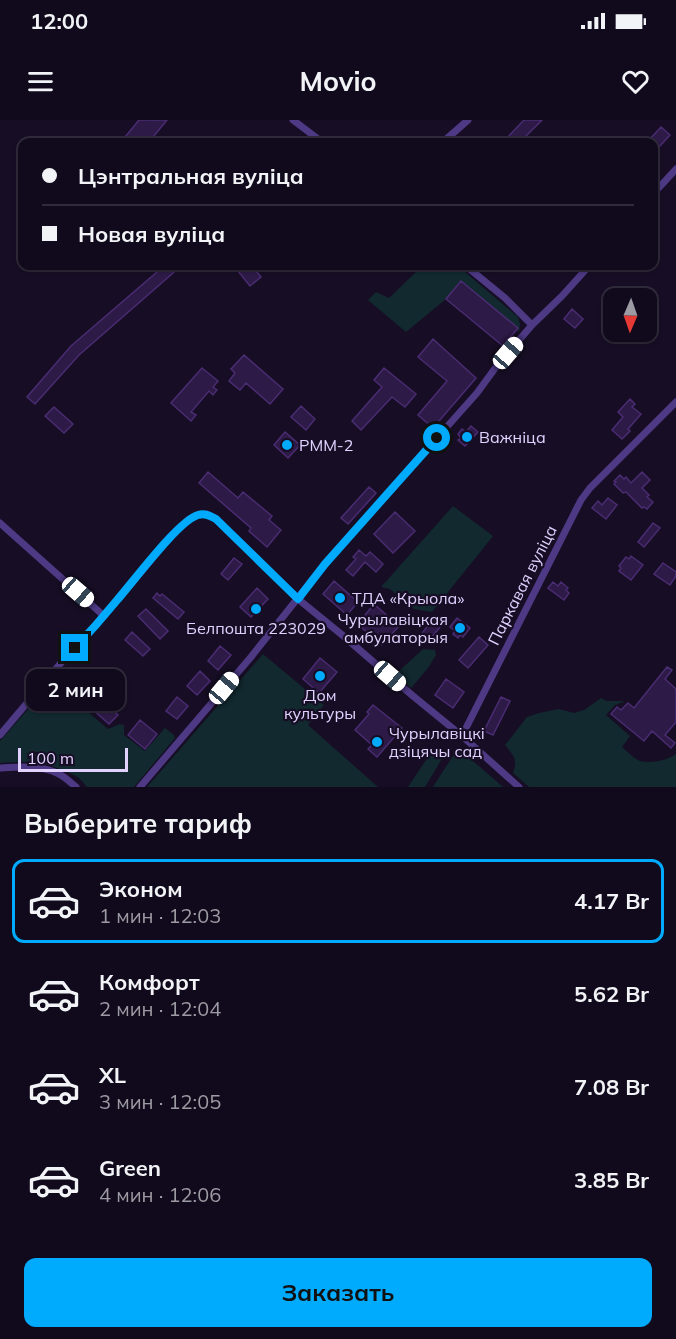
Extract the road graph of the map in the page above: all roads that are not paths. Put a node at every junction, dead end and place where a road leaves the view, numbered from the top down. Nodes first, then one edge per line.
1 (293, 120) edge
2 (468, 120) edge
3 (317, 138) edge
4 (447, 138) edge
5 (676, 169) edge
6 (658, 189) edge
7 (471, 270) edge
8 (585, 270) edge
9 (532, 325) junction
10 (676, 402) edge
11 (0, 523) edge
12 (298, 599) junction
13 (104, 616) junction
14 (0, 734) edge
15 (462, 736) junction
16 (0, 768) edge
17 (76, 787) edge
18 (140, 787) edge
19 (519, 787) edge

1 - 3 street
2 - 4 street
5 - 6 street
7 - 9 street
8 - 9 street
9 - 12 street
10 - 15 street, Паркавая вуліца
11 - 13 street
12 - 13 street
12 - 15 street
12 - 18 street
13 - 14 street
15 - 19 street
16 - 17 street

